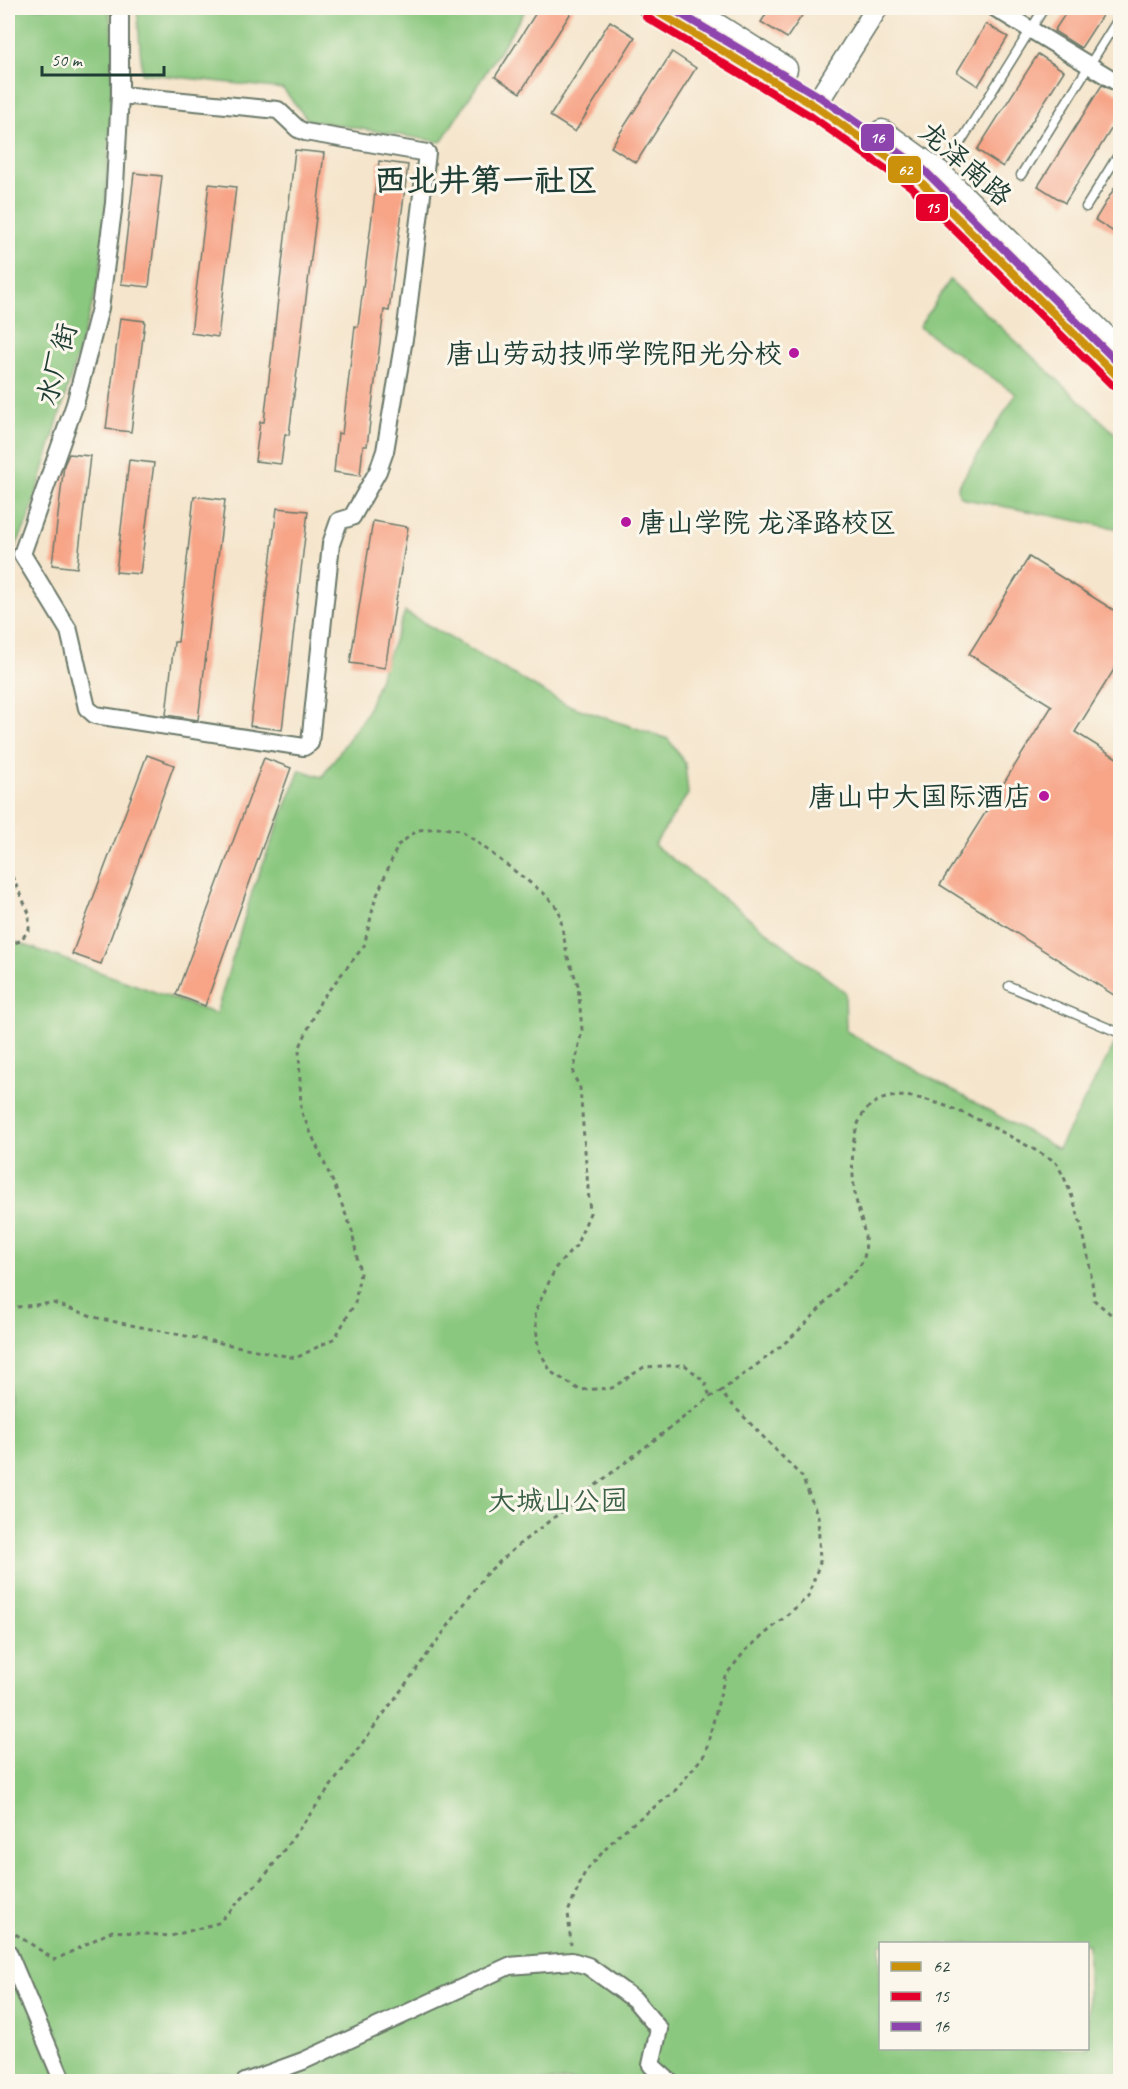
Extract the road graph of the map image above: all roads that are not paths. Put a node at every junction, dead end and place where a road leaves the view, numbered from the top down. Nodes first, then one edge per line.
1 (120, 8) edge
2 (651, 8) edge
3 (688, 8) edge
4 (877, 8) edge
5 (995, 8) edge
6 (1044, 8) edge
7 (1120, 16) edge
8 (1031, 29) junction
9 (1089, 65) junction
10 (1120, 84) edge
11 (120, 95) junction
12 (819, 100) junction
13 (960, 143) dead end
14 (1120, 152) edge
15 (1021, 175) dead end
16 (1086, 207) dead end
17 (1120, 352) edge
18 (1120, 379) edge
19 (1009, 986) dead end
20 (1120, 1033) edge
21 (8, 1952) edge
22 (63, 2082) edge
23 (245, 2082) edge
24 (670, 2082) edge

1 - 11 street, 水厂街
2 - 12 main road, 龙泽南路
3 - 12 main road, 龙泽南路
4 - 12 street
5 - 8 street
6 - 8 lane
7 - 9 lane
8 - 9 street
8 - 13 lane
9 - 10 street
9 - 15 lane
11 - 11 street, 水厂街
12 - 17 main road, 龙泽南路
12 - 18 main road, 龙泽南路
14 - 16 lane
19 - 20 lane
21 - 22 street
23 - 24 street

